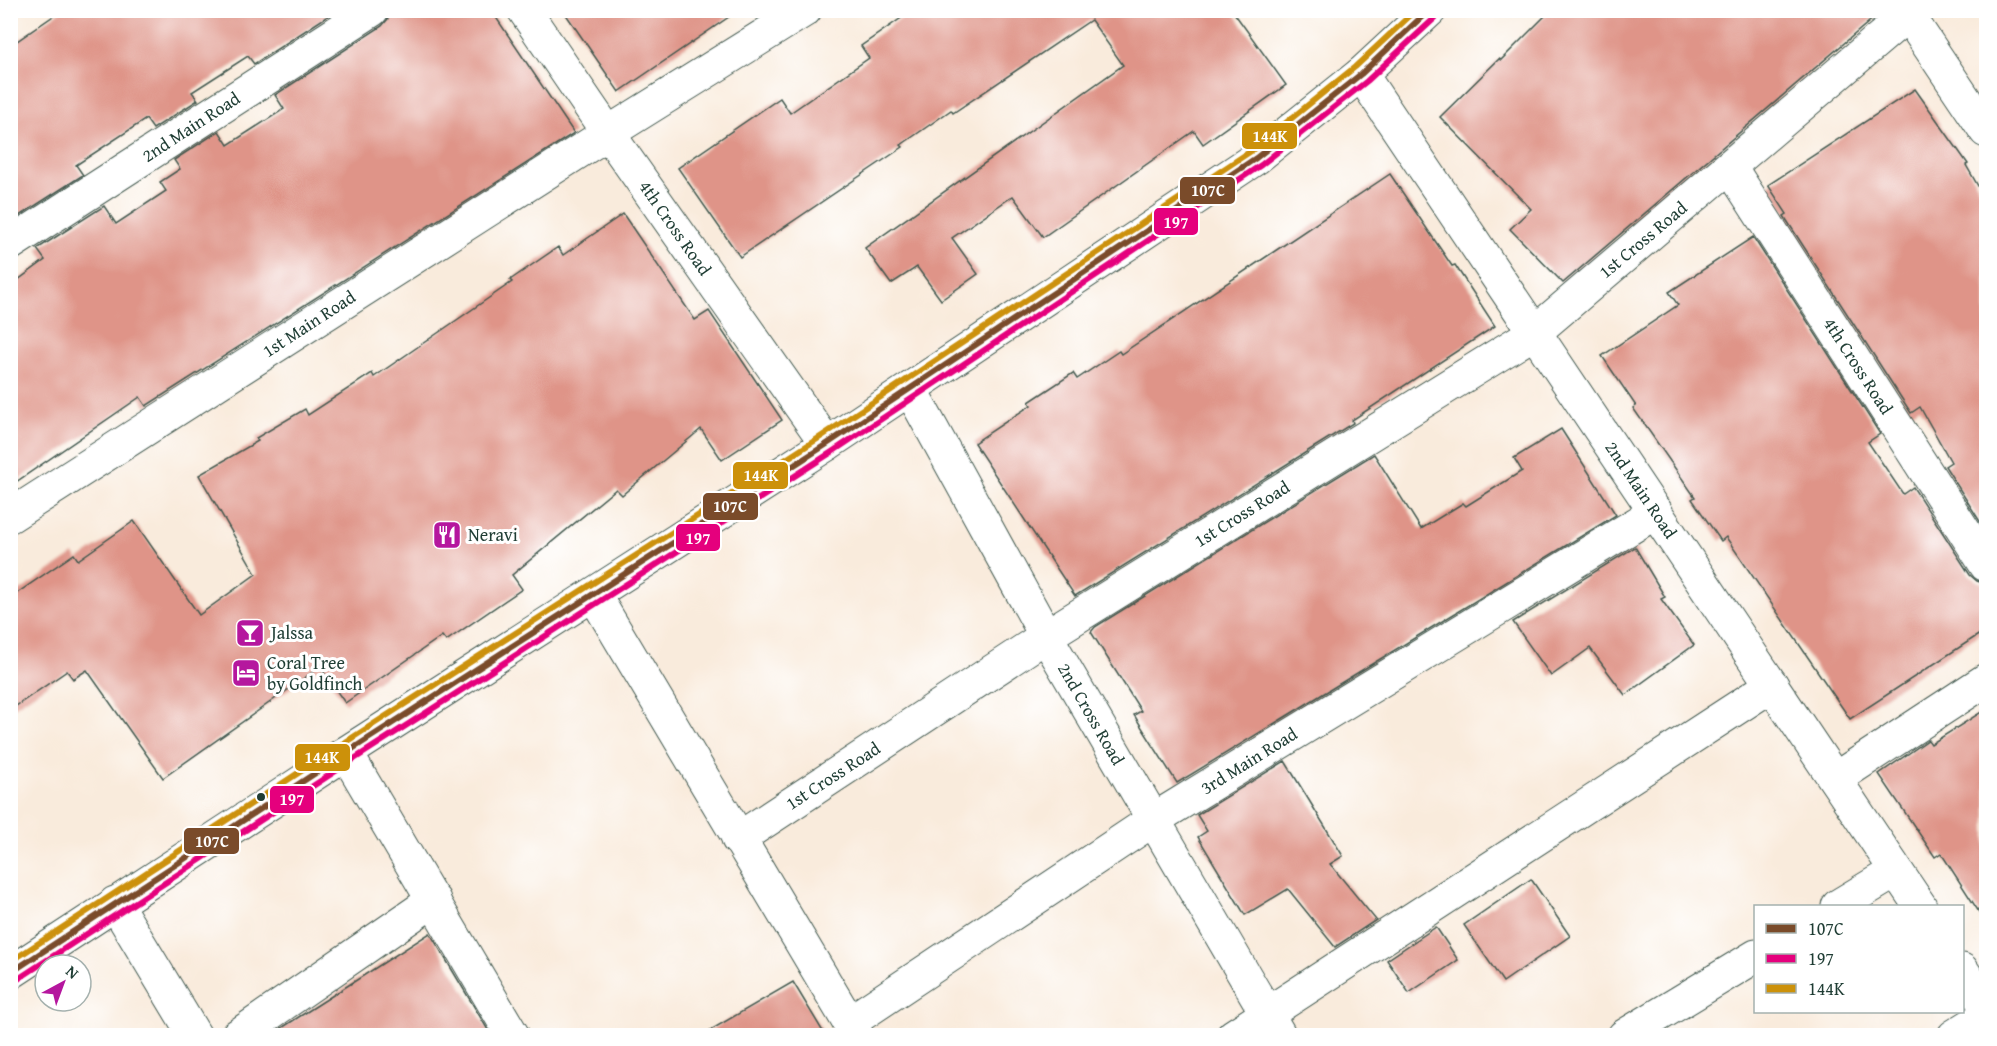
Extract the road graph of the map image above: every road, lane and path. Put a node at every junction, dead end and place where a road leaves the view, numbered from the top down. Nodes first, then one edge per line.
1 (372, 10) edge
2 (524, 10) edge
3 (805, 10) edge
4 (1911, 13) edge
5 (1419, 14) edge
6 (1361, 74) junction
7 (1986, 131) edge
8 (608, 133) junction
9 (1730, 166) junction
10 (10, 244) edge
11 (1535, 332) junction
12 (910, 389) junction
13 (827, 444) junction
14 (1656, 512) junction
15 (10, 516) edge
16 (1986, 565) edge
17 (594, 595) junction
18 (1046, 636) junction
19 (1986, 680) edge
20 (1772, 685) junction
21 (346, 753) junction
22 (1835, 779) junction
23 (1153, 820) junction
24 (738, 839) junction
25 (1896, 871) junction
26 (434, 900) junction
27 (115, 903) junction
28 (1840, 905) edge
29 (1919, 905) edge
30 (1754, 957) edge
31 (10, 973) edge
32 (1964, 973) edge
33 (1986, 1006) edge
34 (1986, 1016) edge
35 (1274, 1024) edge
36 (853, 1029) edge
37 (195, 1035) edge
38 (237, 1035) edge
39 (513, 1035) edge
40 (1233, 1035) edge
41 (1624, 1035) edge
42 (1954, 1035) edge

1 - 10 street, 2nd Main Road
2 - 8 street, 4th Cross Road
3 - 8 street, 1st Main Road
4 - 7 street
4 - 9 street, 1st Cross Road
5 - 6 street
6 - 11 street, 2nd Main Road
6 - 12 street
8 - 13 street, 4th Cross Road
8 - 15 street, 1st Main Road
9 - 11 street, 1st Cross Road
9 - 16 street, 4th Cross Road
11 - 14 street, 2nd Main Road
11 - 18 street, 1st Cross Road
12 - 13 street
12 - 18 street, 2nd Cross Road
13 - 17 street
14 - 20 street, 2nd Main Road
14 - 23 street, 3rd Main Road
17 - 21 street
17 - 24 street
18 - 23 street, 2nd Cross Road
18 - 24 street, 1st Cross Road
19 - 22 street
20 - 22 street, 2nd Main Road
20 - 35 street
21 - 26 street
21 - 27 street
22 - 25 street, 2nd Main Road
23 - 35 street, 2nd Cross Road
23 - 36 street, 3rd Main Road
24 - 36 street
25 - 28 street
25 - 29 street, 2nd Main Road
26 - 38 street
26 - 39 street
27 - 31 street
27 - 37 street
30 - 41 street
32 - 33 street
34 - 42 street
35 - 40 street

